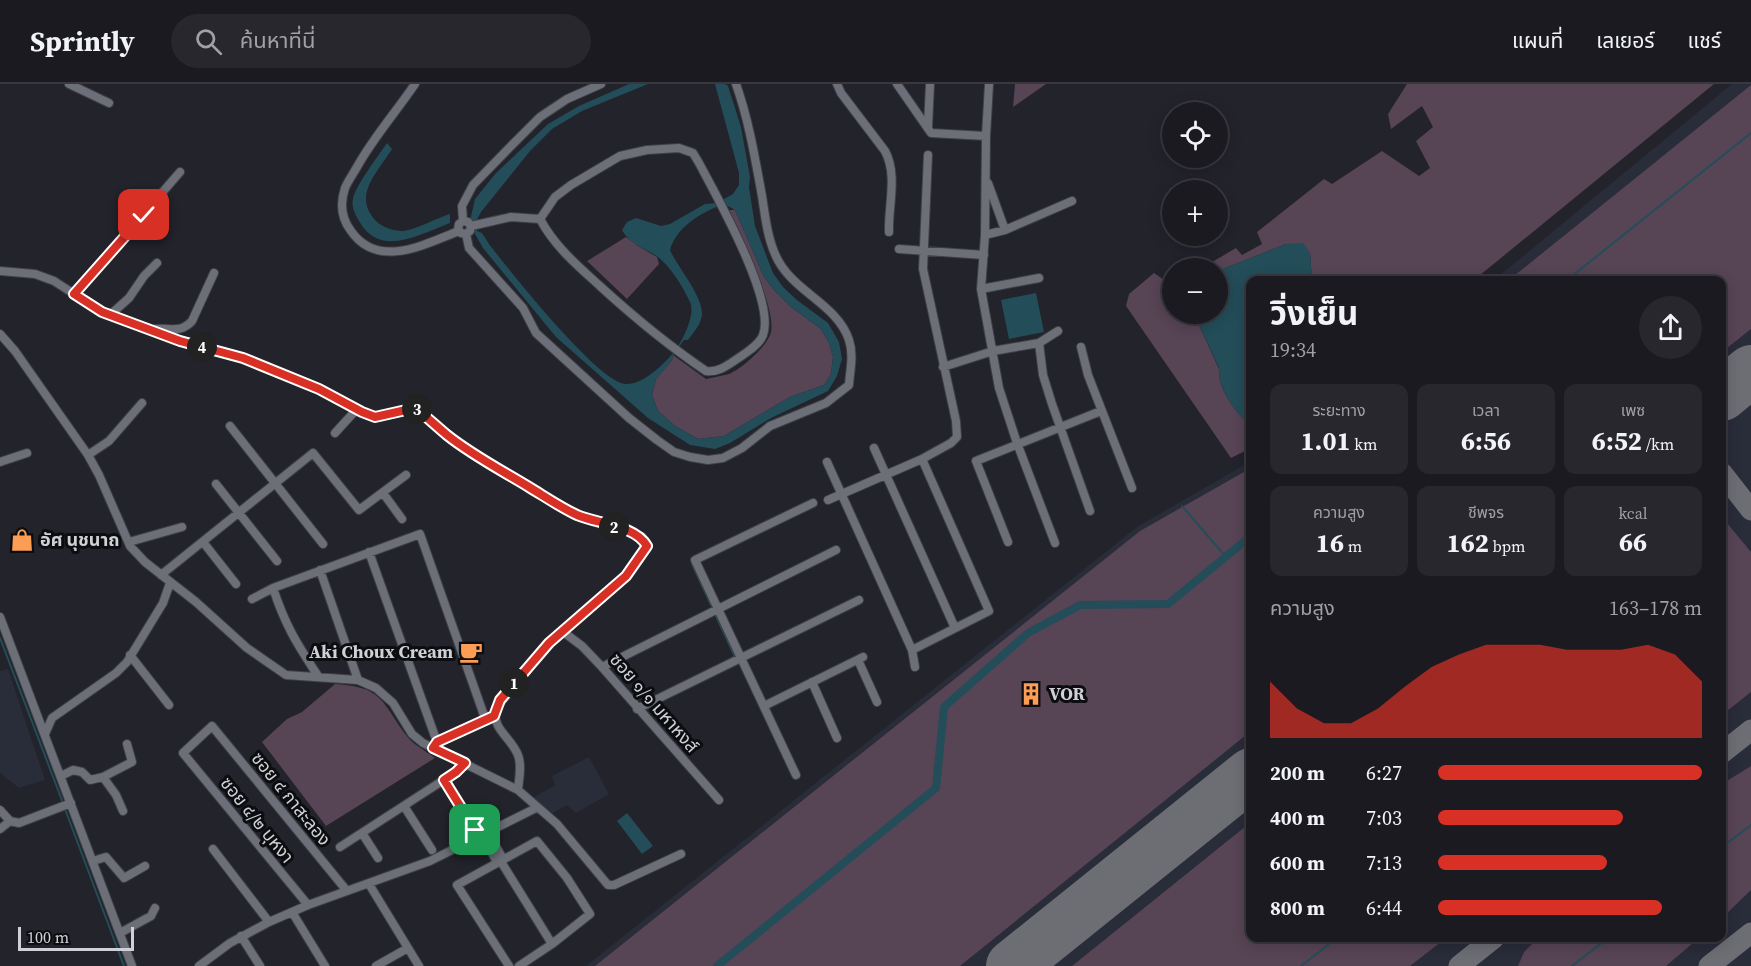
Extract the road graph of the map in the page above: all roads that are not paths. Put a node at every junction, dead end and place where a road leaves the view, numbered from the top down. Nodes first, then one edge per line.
1 (69, 84) edge
2 (415, 84) edge
3 (601, 84) edge
4 (736, 84) edge
5 (837, 84) edge
6 (897, 84) edge
7 (930, 84) edge
8 (989, 84) edge
9 (109, 103) dead end
10 (928, 128) junction
11 (986, 136) junction
12 (928, 154) dead end
13 (180, 172) dead end
14 (986, 176) junction
15 (1072, 201) dead end
16 (540, 219) junction
17 (468, 227) junction
18 (1005, 230) junction
19 (888, 232) dead end
20 (985, 235) junction
21 (899, 249) dead end
22 (924, 250) junction
23 (984, 255) junction
24 (157, 263) dead end
25 (0, 271) edge
26 (214, 273) dead end
27 (1039, 278) dead end
28 (981, 290) junction
29 (74, 294) junction
30 (110, 315) junction
31 (149, 330) junction
32 (1059, 331) dead end
33 (0, 334) edge
34 (1039, 342) junction
35 (1081, 347) dead end
36 (993, 351) junction
37 (943, 367) junction
38 (142, 403) dead end
39 (356, 410) junction
40 (1101, 411) junction
41 (230, 426) dead end
42 (1060, 427) junction
43 (335, 433) dead end
44 (1017, 443) junction
45 (874, 448) dead end
46 (27, 453) dead end
47 (88, 455) junction
48 (921, 459) junction
49 (0, 462) edge
50 (827, 462) dead end
51 (885, 474) junction
52 (406, 475) dead end
53 (276, 483) junction
54 (216, 484) dead end
55 (1132, 488) dead end
56 (383, 493) junction
57 (842, 495) junction
58 (828, 500) dead end
59 (813, 503) dead end
60 (1090, 511) dead end
61 (240, 512) junction
62 (402, 519) dead end
63 (182, 527) dead end
64 (129, 542) junction
65 (203, 542) junction
66 (1008, 542) dead end
67 (1055, 543) dead end
68 (324, 544) dead end
69 (836, 550) dead end
70 (369, 552) junction
71 (277, 561) dead end
72 (320, 570) junction
73 (161, 575) junction
74 (170, 583) junction
75 (236, 584) dead end
76 (273, 588) junction
77 (252, 599) dead end
78 (859, 600) dead end
79 (718, 609) junction
80 (0, 617) edge
81 (955, 628) junction
82 (562, 631) junction
83 (912, 650) junction
84 (130, 655) junction
85 (741, 658) junction
86 (602, 667) junction
87 (915, 667) dead end
88 (318, 676) junction
89 (358, 680) junction
90 (812, 682) junction
91 (877, 702) dead end
92 (169, 705) dead end
93 (764, 706) junction
94 (637, 709) junction
95 (494, 716) junction
96 (486, 721) junction
97 (45, 734) junction
98 (837, 738) dead end
99 (127, 744) dead end
100 (435, 745) junction
101 (183, 753) joint
102 (465, 763) junction
103 (796, 775) dead end
104 (61, 776) junction
105 (103, 777) junction
106 (444, 780) junction
107 (518, 790) junction
108 (719, 800) dead end
109 (66, 805) junction
110 (404, 806) junction
111 (537, 808) junction
112 (0, 810) edge
113 (123, 811) dead end
114 (10, 821) junction
115 (0, 829) edge
116 (362, 833) junction
117 (482, 833) junction
118 (340, 847) dead end
119 (213, 849) dead end
120 (432, 850) dead end
121 (681, 854) dead end
122 (378, 858) dead end
123 (93, 861) junction
124 (500, 861) junction
125 (145, 866) dead end
126 (369, 884) junction
127 (347, 891) junction
128 (308, 905) junction
129 (154, 908) dead end
130 (292, 912) junction
131 (269, 922) junction
132 (120, 933) junction
133 (241, 936) junction
134 (552, 944) junction
135 (408, 948) junction
136 (132, 966) edge
137 (199, 966) edge
138 (260, 966) edge
139 (325, 966) edge
140 (376, 966) edge
141 (419, 966) edge
142 (509, 966) edge
143 (519, 966) edge

1 - 9 street
2 - 17 street
3 - 17 street
4 - 17 street
5 - 19 street
6 - 10 street
7 - 10 street
8 - 11 street
10 - 11 street
11 - 14 street
12 - 22 street
13 - 29 street
14 - 18 street
14 - 20 street
15 - 18 street
16 - 16 street
16 - 17 street
18 - 20 street
20 - 23 street
21 - 22 street
22 - 23 street
22 - 37 street
23 - 28 street
24 - 30 street
25 - 29 street
26 - 31 street
27 - 28 street
28 - 36 street
29 - 30 street
30 - 31 street
31 - 39 street
32 - 34 street
33 - 47 street
34 - 36 street
34 - 42 street
35 - 40 street
36 - 37 street
36 - 44 street
37 - 48 street
38 - 47 street
39 - 43 street
39 - 82 street
40 - 42 street
40 - 55 street
41 - 53 street
42 - 44 street
42 - 60 street
44 - 66 street
44 - 67 street
45 - 51 street
46 - 49 street
47 - 64 street
48 - 51 street
48 - 81 street
50 - 57 street
51 - 57 street
51 - 81 street
52 - 56 street
53 - 56 street
53 - 61 street
53 - 68 street
54 - 61 street
56 - 62 street
57 - 58 street
57 - 83 street
59 - 79 street
61 - 65 street
61 - 71 street
63 - 64 street
64 - 73 street
65 - 73 street
65 - 75 street
69 - 79 street
70 - 72 street
70 - 96 street
70 - 100 street
72 - 76 street
72 - 89 street
73 - 74 street
74 - 84 street
74 - 88 street
76 - 77 street
76 - 88 street
78 - 85 street
79 - 85 street
79 - 86 street
80 - 97 street
81 - 83 street
82 - 86 street, ซอย ๑/๑ มหาหงส์
82 - 95 street
83 - 87 street
84 - 92 street
84 - 97 street
85 - 93 street
85 - 94 street
86 - 94 street, ซอย ๑/๑ มหาหงส์
88 - 89 street
89 - 100 street
90 - 91 street
90 - 93 street
90 - 98 street
93 - 103 street
94 - 108 street, ซอย ๑/๑ มหาหงส์
95 - 96 street
95 - 107 street
96 - 100 street
97 - 104 street
99 - 105 street
100 - 102 street
101 - 127 street, ซอย ๔ กาสะลอง
101 - 128 street, ซอย ๔/๒ บุหงา
102 - 106 street
102 - 107 street
104 - 105 street
104 - 109 street
105 - 113 street
106 - 110 street
106 - 117 street
107 - 111 street
109 - 114 street
109 - 123 street
110 - 116 street
110 - 120 street
111 - 117 street
111 - 121 street
112 - 114 street
114 - 115 street
116 - 118 street
116 - 122 street
117 - 124 street
117 - 126 street
119 - 131 street
123 - 125 street
123 - 132 street
124 - 134 street
124 - 134 street
124 - 142 street
126 - 127 street
126 - 135 street
127 - 128 street
128 - 130 street
129 - 132 street
130 - 131 street
130 - 139 street
131 - 133 street
132 - 136 street
133 - 137 street
133 - 138 street
134 - 143 street
135 - 140 street
135 - 141 street

